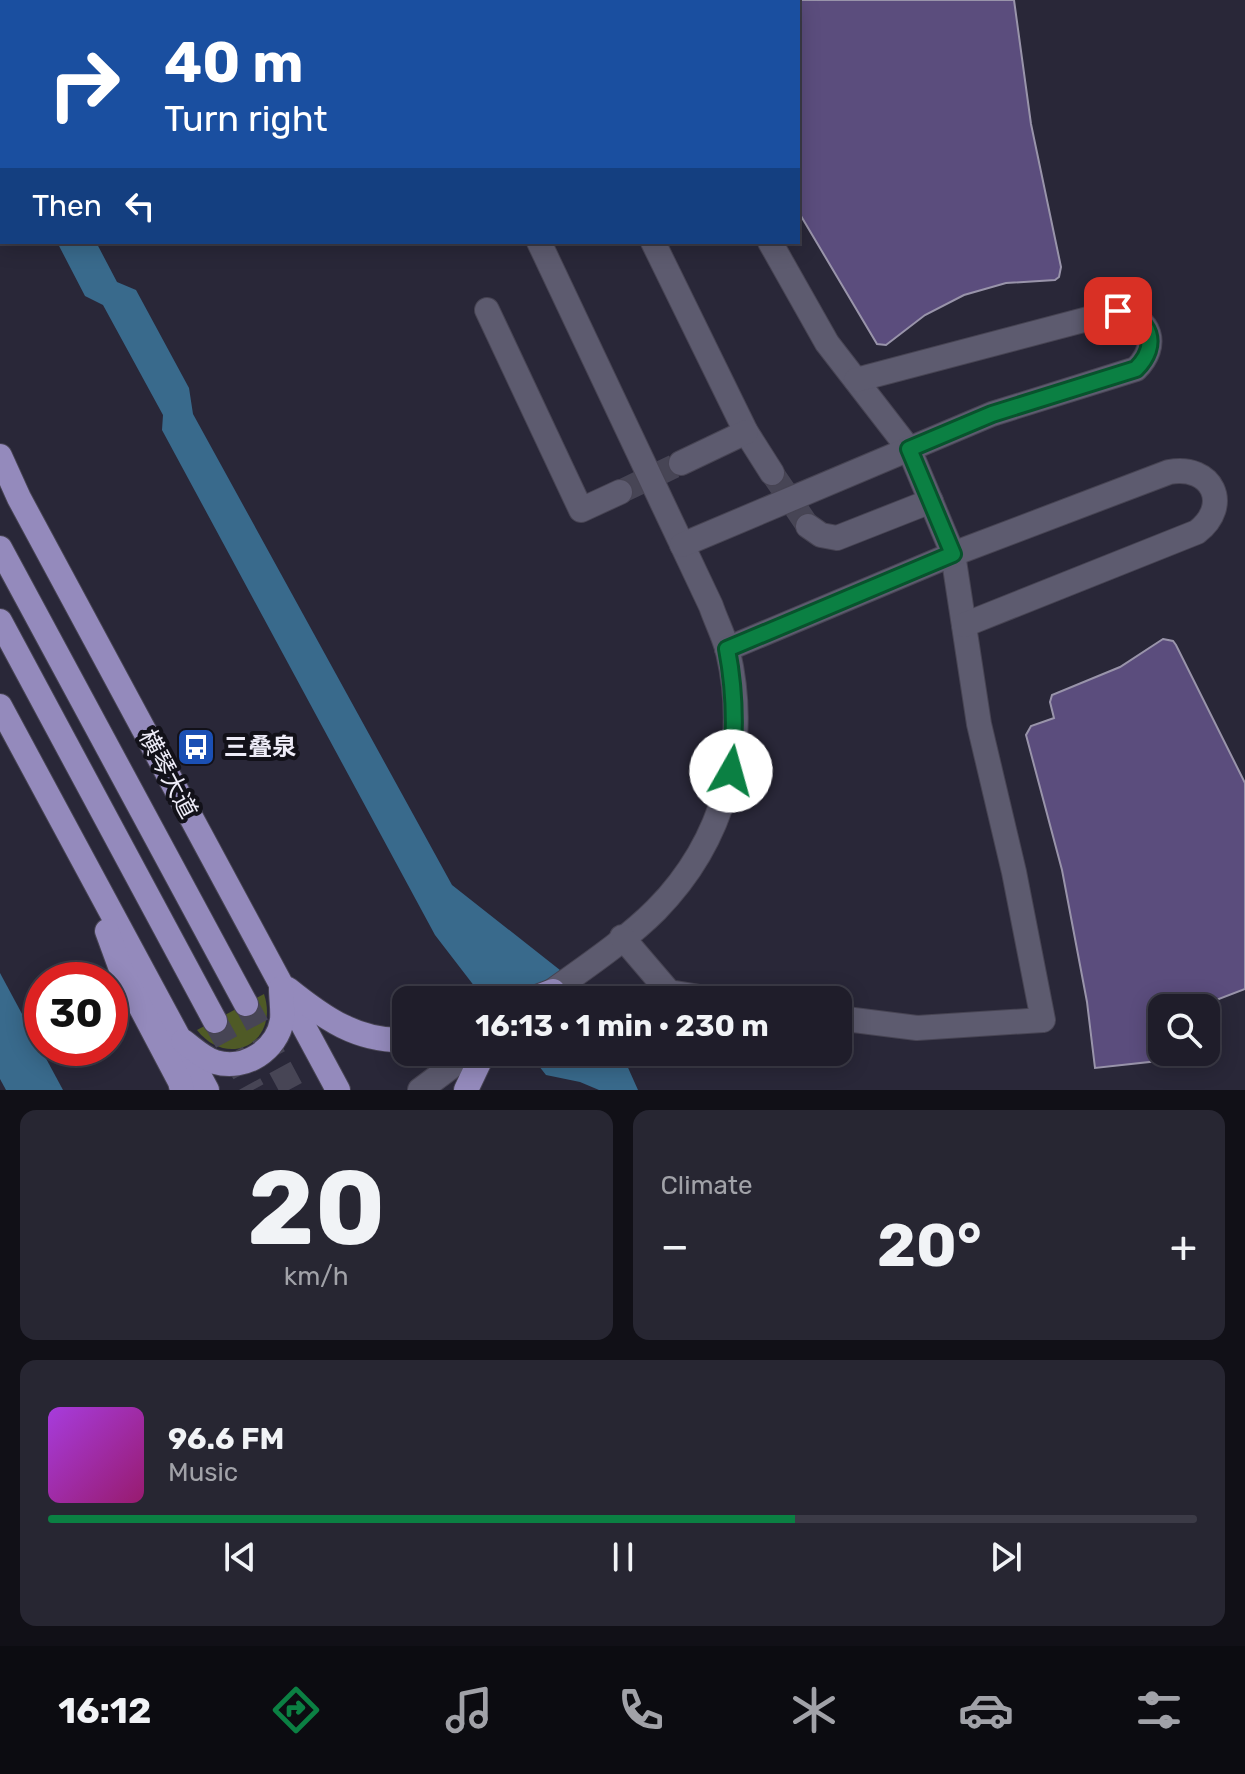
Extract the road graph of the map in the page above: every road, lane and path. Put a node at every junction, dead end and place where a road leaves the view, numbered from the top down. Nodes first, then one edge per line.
1 (540, 244) edge
2 (654, 244) edge
3 (771, 244) edge
4 (487, 310) dead end
5 (856, 380) junction
6 (746, 432) junction
7 (909, 449) junction
8 (0, 456) edge
9 (681, 463) tunnel mouth
10 (0, 466) edge
11 (772, 473) tunnel mouth
12 (620, 492) tunnel mouth
13 (19, 498) junction
14 (931, 501) junction
15 (808, 526) tunnel mouth
16 (682, 545) junction
17 (0, 548) edge
18 (953, 554) junction
19 (0, 621) edge
20 (964, 625) junction
21 (727, 649) junction
22 (0, 706) edge
23 (83, 860) junction
24 (622, 937) junction
25 (280, 982) junction
26 (558, 986) edge
27 (664, 986) edge
28 (246, 1004) tunnel mouth
29 (852, 1020) edge
30 (215, 1021) tunnel mouth
31 (178, 1037) junction
32 (392, 1039) edge
33 (452, 1066) edge
34 (477, 1066) edge
35 (182, 1090) edge
36 (207, 1090) edge
37 (338, 1090) edge
38 (420, 1090) edge
39 (466, 1090) edge

1 - 16 street
2 - 6 street
3 - 5 street
4 - 12 street
5 - 7 street
5 - 7 street
6 - 9 street
6 - 11 street
7 - 14 street
7 - 16 street
8 - 13 main road, 横琴大道
10 - 13 main road
13 - 25 main road, 横琴大道
14 - 15 street
14 - 18 street
16 - 21 street
17 - 28 main road
18 - 20 street
18 - 20 street
18 - 21 street
19 - 30 main road
20 - 29 street
21 - 24 street
22 - 23 main road
23 - 31 main road
23 - 35 main road
24 - 26 street
24 - 27 street
25 - 31 main road
25 - 32 main road
25 - 37 main road, 横琴大道
31 - 36 main road
33 - 38 street
34 - 39 main road

